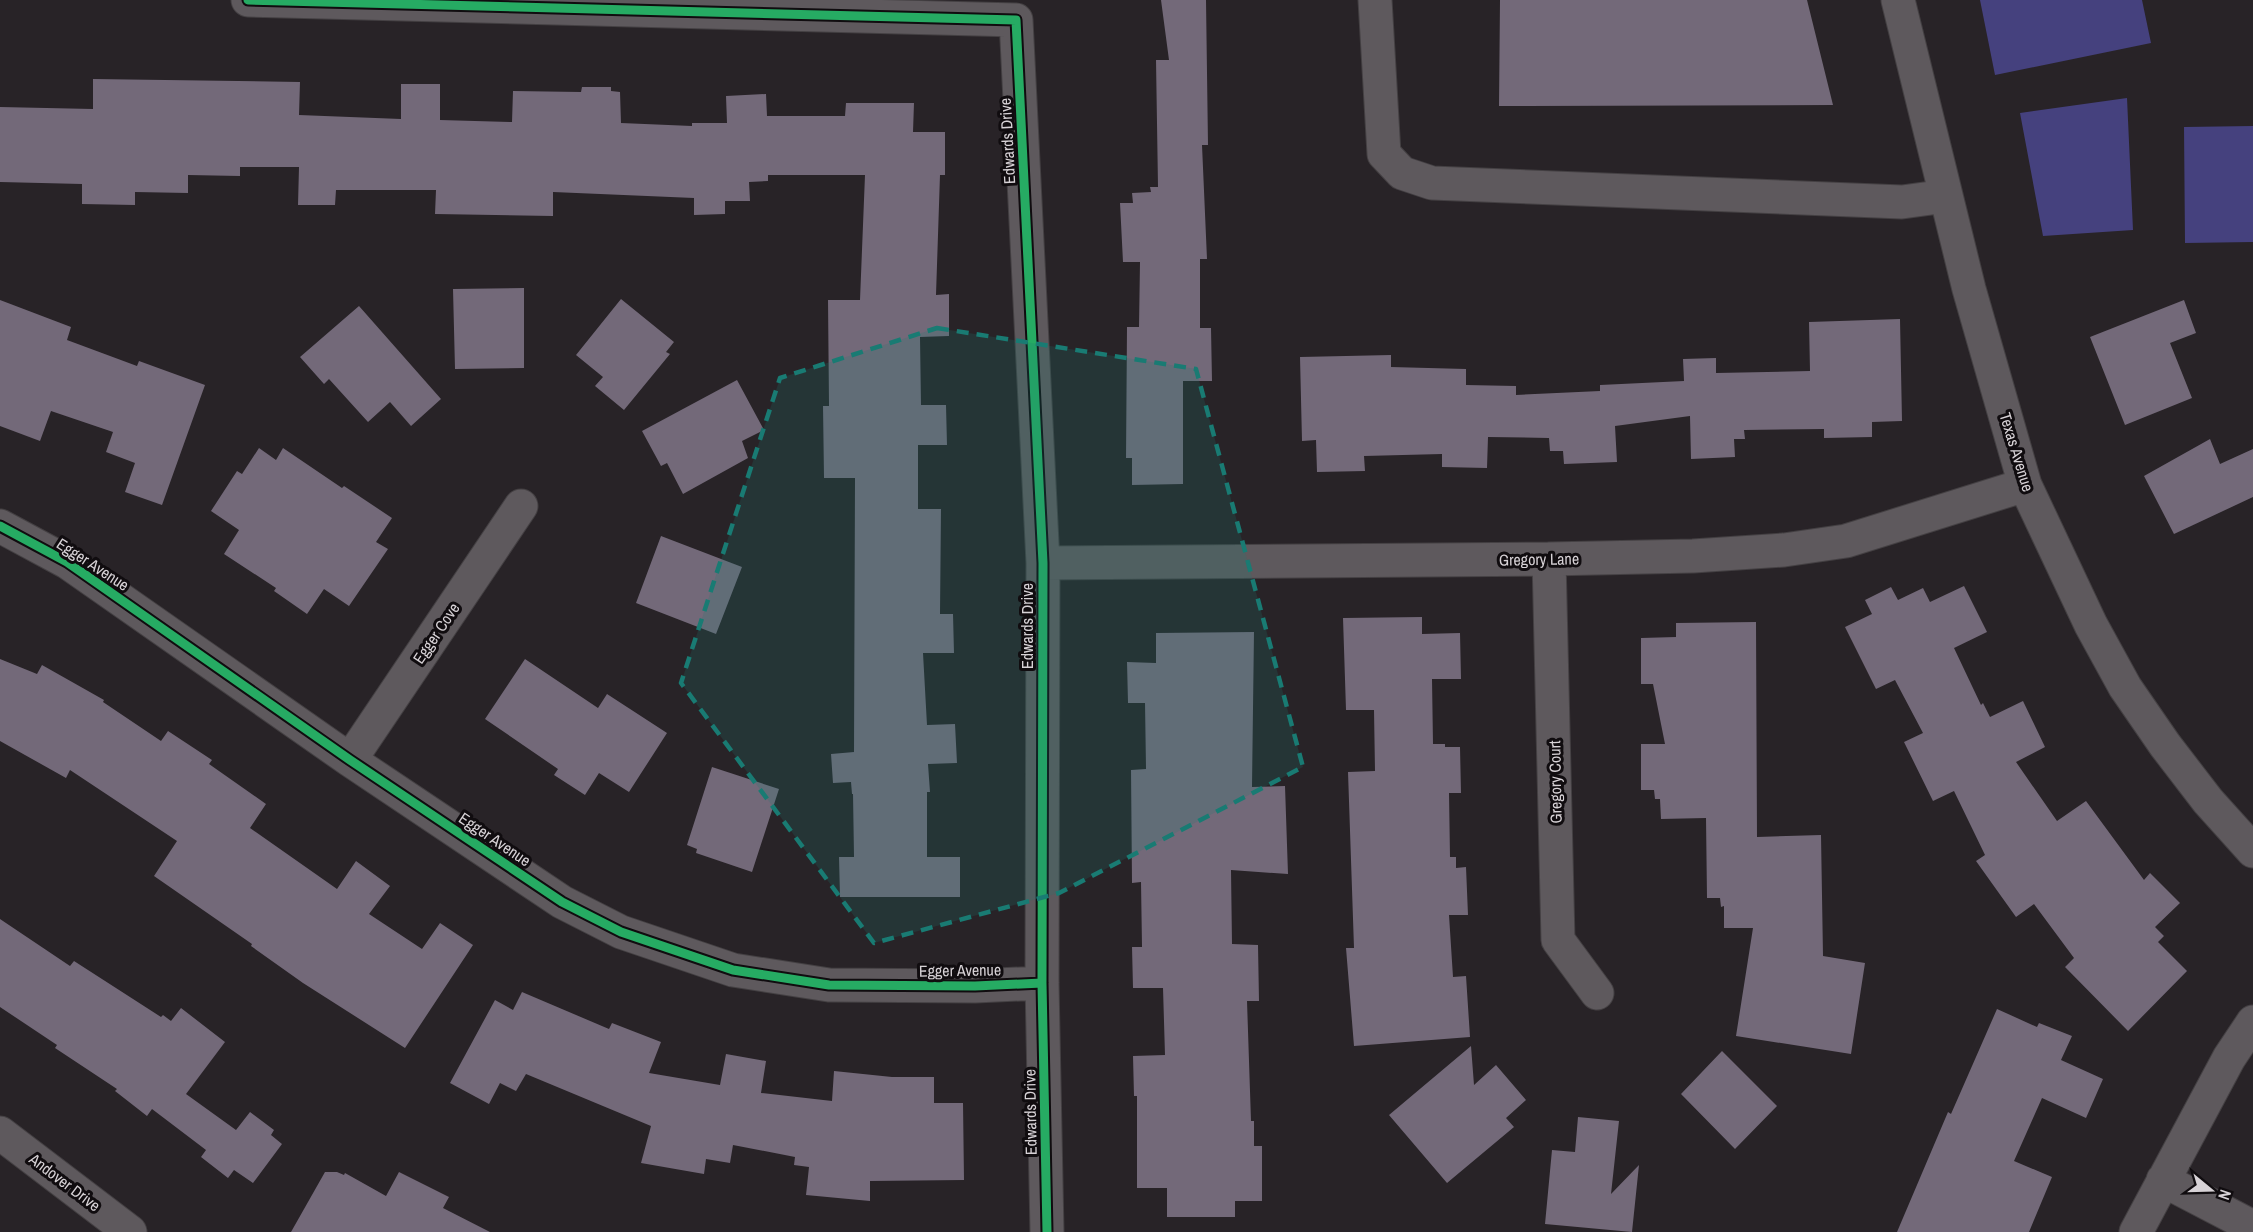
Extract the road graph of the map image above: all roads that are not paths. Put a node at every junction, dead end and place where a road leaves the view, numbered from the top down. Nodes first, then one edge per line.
1 (248, 0) edge
2 (1375, 0) edge
3 (1898, 0) edge
4 (1946, 196) junction
5 (2025, 485) junction
6 (521, 506) dead end
7 (0, 526) edge
8 (1549, 559) junction
9 (1043, 563) junction
10 (350, 760) junction
11 (2253, 851) edge
12 (1042, 983) junction
13 (1597, 993) dead end
14 (2253, 1022) edge
15 (0, 1133) edge
16 (2163, 1180) junction
17 (2253, 1227) edge
18 (130, 1232) edge
19 (1047, 1232) edge
20 (2136, 1232) edge

1 - 9 street, Edwards Drive
2 - 4 street
3 - 4 street, Texas Avenue
4 - 5 street, Texas Avenue
5 - 8 street, Gregory Lane
5 - 11 street, Texas Avenue
6 - 10 street, Egger Cove
7 - 10 street, Egger Avenue
8 - 9 street, Gregory Lane
8 - 13 street, Gregory Court
9 - 12 street, Edwards Drive
10 - 12 street, Egger Avenue
12 - 19 street, Edwards Drive
14 - 16 street
15 - 18 street, Andover Drive
16 - 17 street
16 - 20 street

